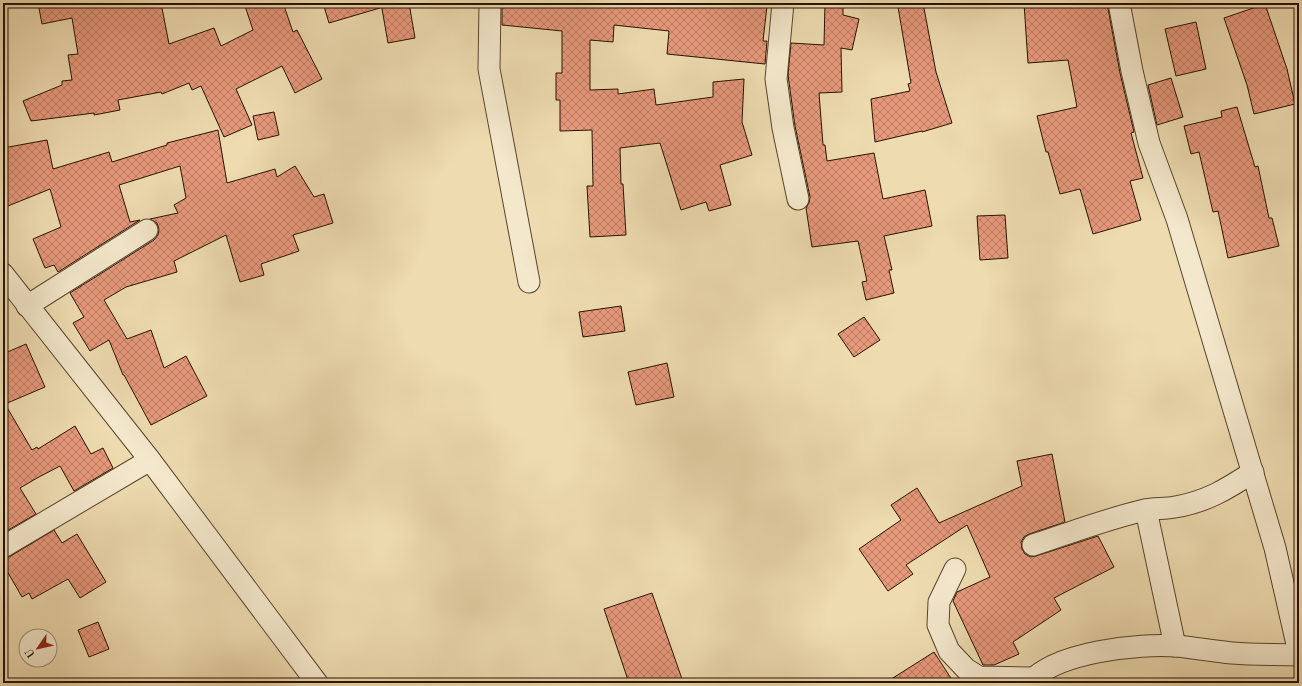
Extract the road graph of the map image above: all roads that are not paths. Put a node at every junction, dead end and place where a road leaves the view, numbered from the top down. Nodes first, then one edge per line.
1 (490, 3) edge
2 (783, 3) edge
3 (1119, 3) edge
4 (798, 199) dead end
5 (147, 230) dead end
6 (3, 274) edge
7 (529, 282) dead end
8 (27, 306) junction
9 (150, 460) junction
10 (1253, 472) junction
11 (1146, 510) junction
12 (1033, 545) dead end
13 (3, 547) edge
14 (955, 570) dead end
15 (1176, 646) junction
16 (1299, 654) edge
17 (1031, 680) edge
18 (317, 683) edge

1 - 7 street
2 - 4 street
3 - 10 street
5 - 8 street
6 - 8 street
8 - 9 street
9 - 13 street
9 - 18 street
10 - 11 street
10 - 16 street
11 - 12 street
11 - 15 street
14 - 17 street
15 - 16 street
15 - 17 street

